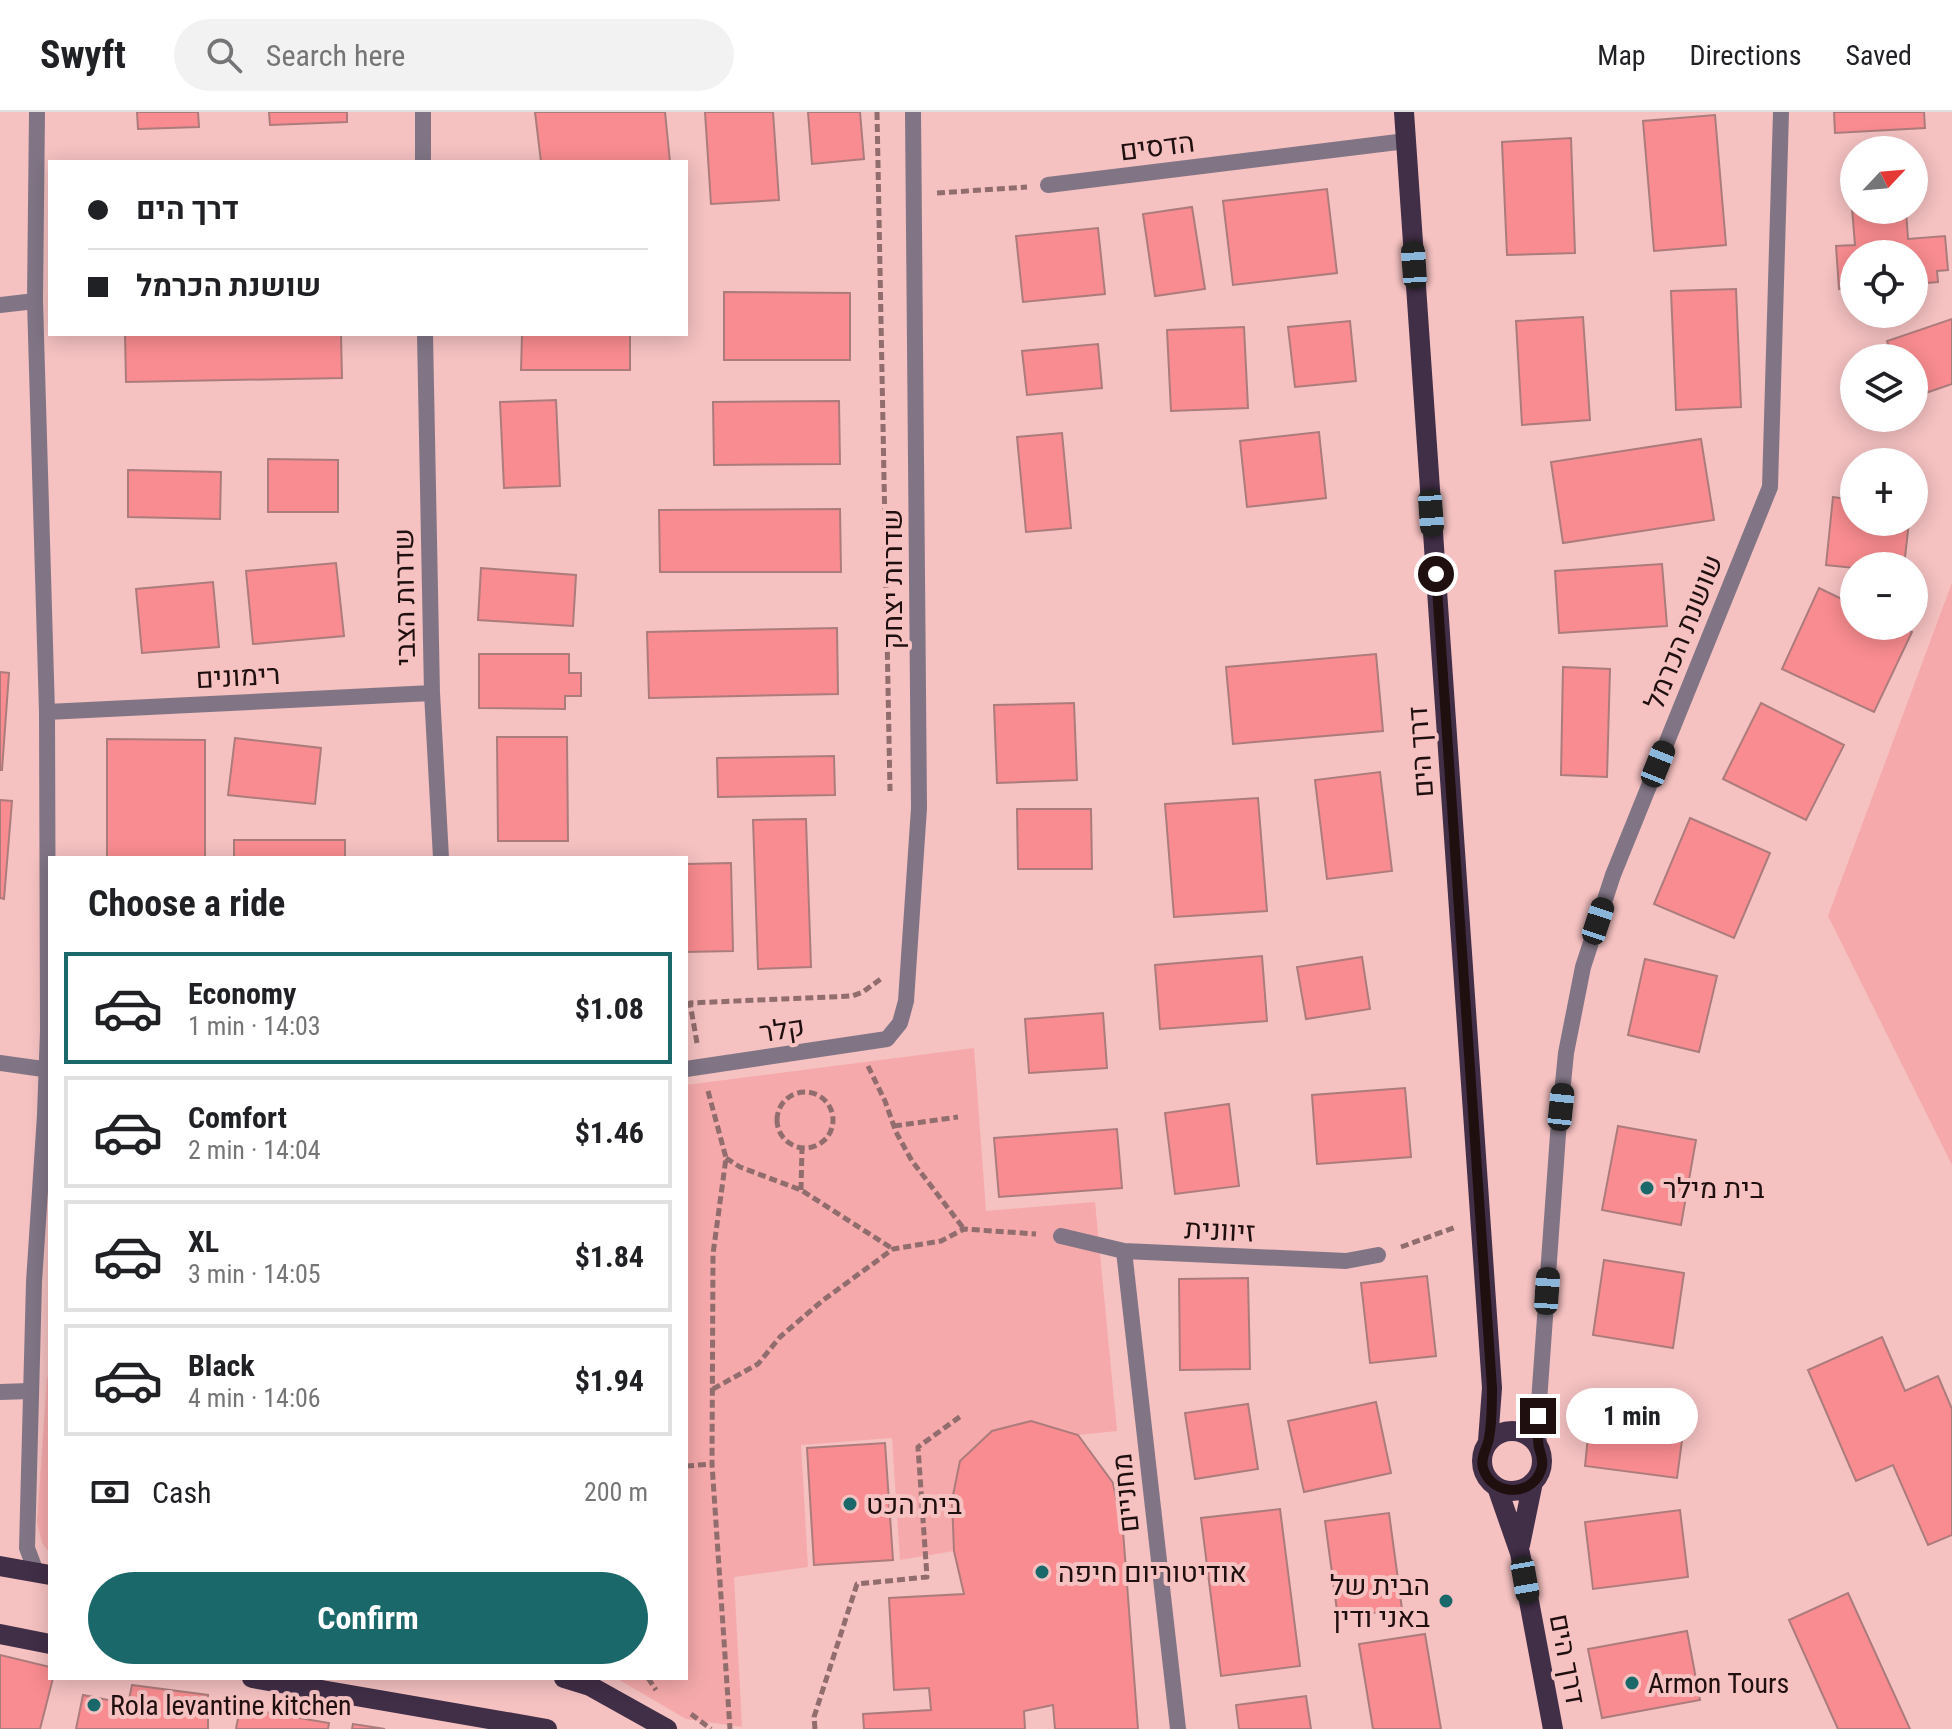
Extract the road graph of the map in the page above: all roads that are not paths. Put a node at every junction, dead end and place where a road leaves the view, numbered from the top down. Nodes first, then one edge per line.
1 (37, 112) edge
2 (423, 112) edge
3 (913, 112) edge
4 (1404, 112) edge
5 (1781, 112) edge
6 (1406, 141) junction
7 (423, 160) edge
8 (1048, 185) road end
9 (35, 301) junction
10 (0, 305) edge
11 (425, 336) edge
12 (432, 693) junction
13 (47, 712) junction
14 (441, 856) edge
15 (48, 891) edge
16 (887, 1039) joint
17 (0, 1063) edge
18 (694, 1068) edge
19 (48, 1070) edge
20 (48, 1084) edge
21 (1061, 1236) road end
22 (1124, 1251) junction
23 (1378, 1255) road end
24 (1492, 1388) junction
25 (30, 1391) junction
26 (0, 1392) edge
27 (1515, 1431) junction
28 (1488, 1441) junction
29 (1539, 1446) junction
30 (1533, 1482) junction
31 (1497, 1487) junction
32 (1520, 1553) junction
33 (0, 1566) edge
34 (43, 1574) edge
35 (0, 1634) edge
36 (48, 1644) edge
37 (264, 1680) edge
38 (570, 1680) edge
39 (547, 1729) edge
40 (667, 1729) edge
41 (1178, 1729) edge
42 (1553, 1729) edge

1 - 9 street
2 - 7 street
3 - 16 street, שדרות יצחק
4 - 6 main road, דרך הים
5 - 29 street, שושנת הכרמל
6 - 8 street, הדסים
6 - 24 main road, דרך הים
9 - 10 street
9 - 13 street
11 - 12 street, שדרות הצבי
12 - 13 street, רימונים
12 - 14 street, שדרות הצבי
13 - 15 street
16 - 18 street, קלר
17 - 19 street
20 - 25 street
21 - 22 street, זיוונית
22 - 23 street, זיוונית
22 - 41 street, מחניים
24 - 27 main road, דרך הים
24 - 28 main road, דרך הים
25 - 26 street
25 - 34 street
27 - 28 main road
27 - 29 main road
28 - 31 main road
29 - 30 main road
30 - 31 main road
30 - 32 main road, דרך הים
31 - 32 main road, דרך הים
32 - 42 main road, דרך הים
33 - 34 main road
35 - 36 main road
37 - 39 main road
38 - 40 main road

